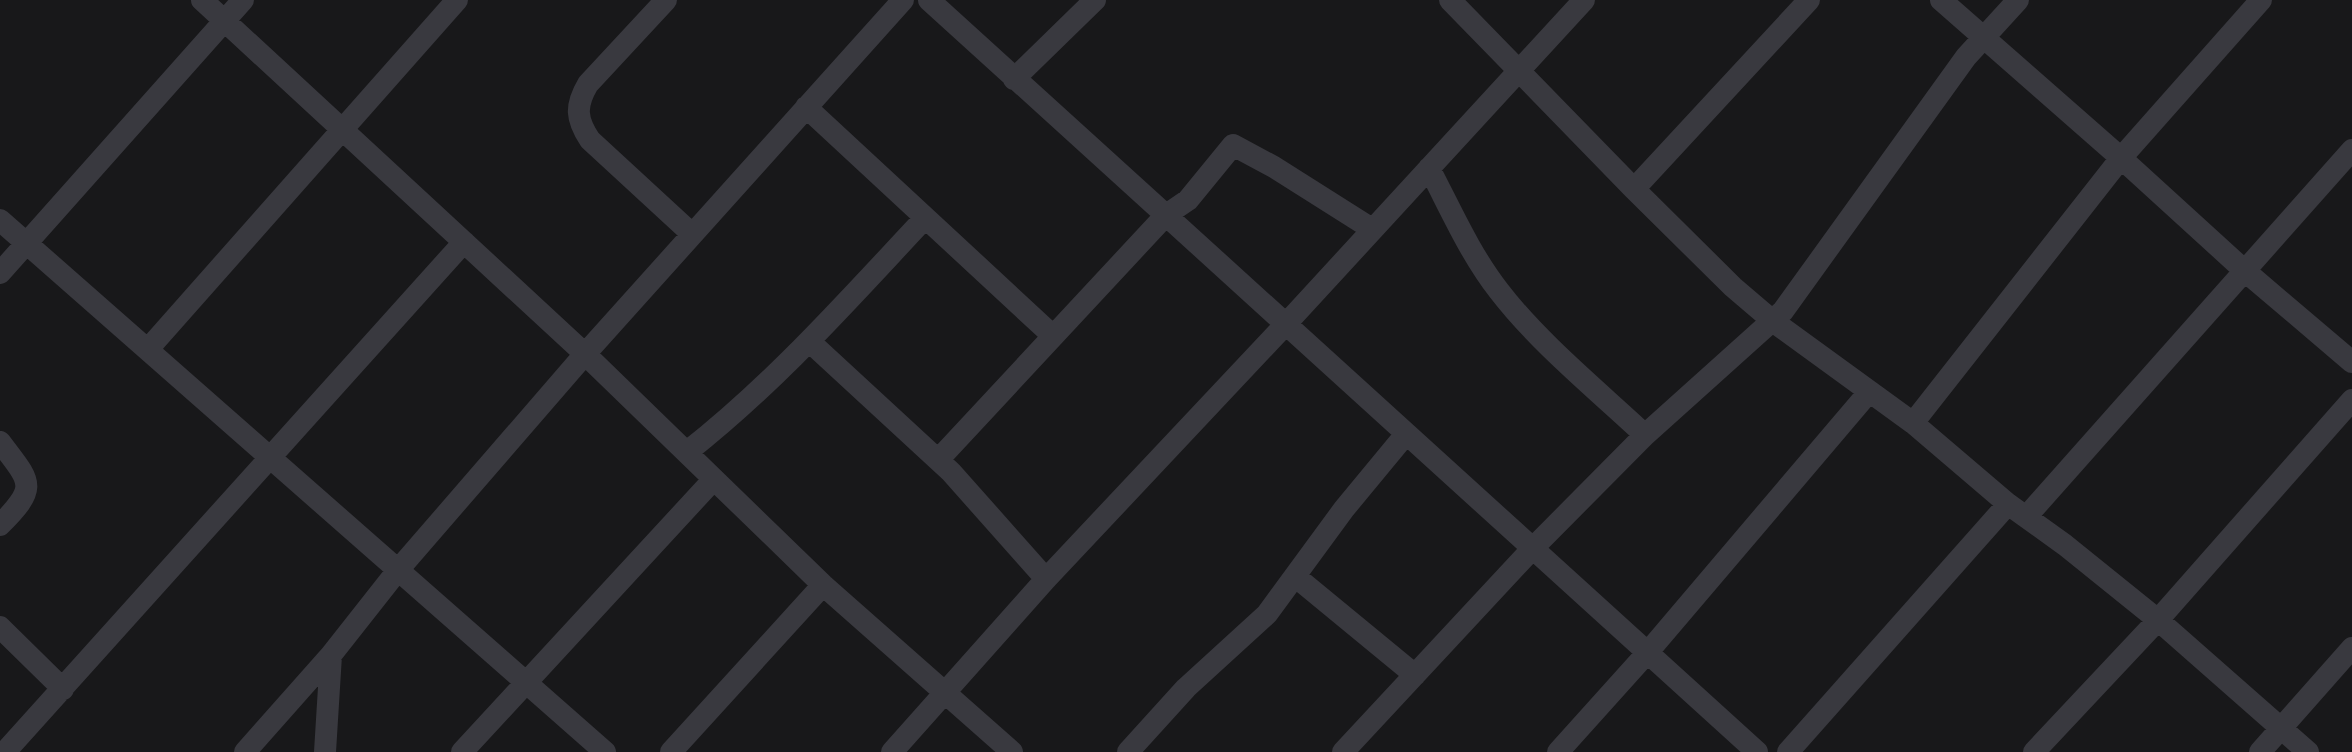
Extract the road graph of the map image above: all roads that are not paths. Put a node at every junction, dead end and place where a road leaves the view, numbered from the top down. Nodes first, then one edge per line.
1 (202, 0) edge
2 (243, 0) edge
3 (457, 0) edge
4 (666, 0) edge
5 (903, 0) edge
6 (929, 0) edge
7 (1095, 0) edge
8 (1450, 0) edge
9 (1584, 0) edge
10 (1809, 0) edge
11 (1941, 0) edge
12 (2018, 0) edge
13 (2261, 0) edge
14 (225, 20) junction
15 (1982, 37) junction
16 (1520, 70) junction
17 (1014, 79) junction
18 (806, 107) junction
19 (342, 130) junction
20 (2352, 150) edge
21 (2121, 158) junction
22 (1429, 168) junction
23 (1634, 189) junction
24 (1166, 215) junction
25 (925, 218) junction
26 (0, 220) edge
27 (1372, 229) junction
28 (692, 234) junction
29 (464, 242) junction
30 (26, 244) junction
31 (2245, 271) junction
32 (0, 273) edge
33 (1774, 322) junction
34 (1285, 325) junction
35 (1052, 335) junction
36 (809, 341) junction
37 (148, 348) junction
38 (585, 354) junction
39 (2352, 362) edge
40 (1869, 392) junction
41 (2352, 400) edge
42 (1913, 423) junction
43 (1406, 434) junction
44 (1645, 435) junction
45 (0, 442) edge
46 (687, 452) junction
47 (270, 458) junction
48 (938, 460) junction
49 (714, 479) junction
50 (2017, 510) junction
51 (0, 525) edge
52 (1532, 549) junction
53 (398, 570) junction
54 (1296, 577) junction
55 (1046, 579) junction
56 (823, 585) junction
57 (2158, 620) junction
58 (0, 627) edge
59 (2352, 648) edge
60 (1648, 652) junction
61 (331, 655) junction
62 (1415, 675) junction
63 (527, 683) junction
64 (63, 689) junction
65 (943, 692) junction
66 (2281, 728) junction
67 (5, 752) edge
68 (245, 752) edge
69 (325, 752) edge
70 (462, 752) edge
71 (605, 752) edge
72 (671, 752) edge
73 (892, 752) edge
74 (1012, 752) edge
75 (1128, 752) edge
76 (1343, 752) edge
77 (1558, 752) edge
78 (1758, 752) edge
79 (1788, 752) edge
80 (2034, 752) edge
81 (2260, 752) edge
82 (2308, 752) edge

1 - 14 street
2 - 14 street
3 - 19 street
4 - 28 street
5 - 18 street
6 - 17 street
7 - 17 street
8 - 16 street
9 - 16 street
10 - 23 street
11 - 15 street
12 - 15 street
13 - 21 street
14 - 19 street
14 - 30 street
15 - 21 street
15 - 33 street
16 - 22 street
16 - 23 street
17 - 24 street
18 - 25 street
18 - 28 street
19 - 29 street
19 - 37 street
20 - 31 street
21 - 31 street
21 - 42 street
22 - 27 street
22 - 44 street
23 - 33 street
24 - 27 street
24 - 34 street
24 - 35 street
25 - 35 street
25 - 36 street
26 - 30 street
27 - 34 street
28 - 38 street
29 - 38 street
29 - 47 street
30 - 32 street
30 - 37 street
31 - 39 street
31 - 50 street
33 - 40 street
33 - 44 street
34 - 43 street
34 - 55 street
35 - 48 street
36 - 46 street
36 - 48 street
37 - 47 street
38 - 46 street
38 - 53 street
40 - 42 street
40 - 60 street
41 - 57 street
42 - 50 street
43 - 52 street
43 - 54 street
44 - 52 street
45 - 51 street
46 - 49 street
47 - 53 street
47 - 64 street
48 - 55 street
49 - 56 street
49 - 63 street
50 - 57 street
50 - 79 street
52 - 60 street
52 - 62 street
53 - 61 street
53 - 63 street
54 - 62 street
54 - 75 street
55 - 65 street
56 - 65 street
56 - 72 street
57 - 66 street
57 - 80 street
58 - 64 street
59 - 66 street
60 - 77 street
60 - 78 street
61 - 68 street
61 - 69 street
62 - 76 street
63 - 70 street
63 - 71 street
64 - 67 street
65 - 73 street
65 - 74 street
66 - 81 street
66 - 82 street

